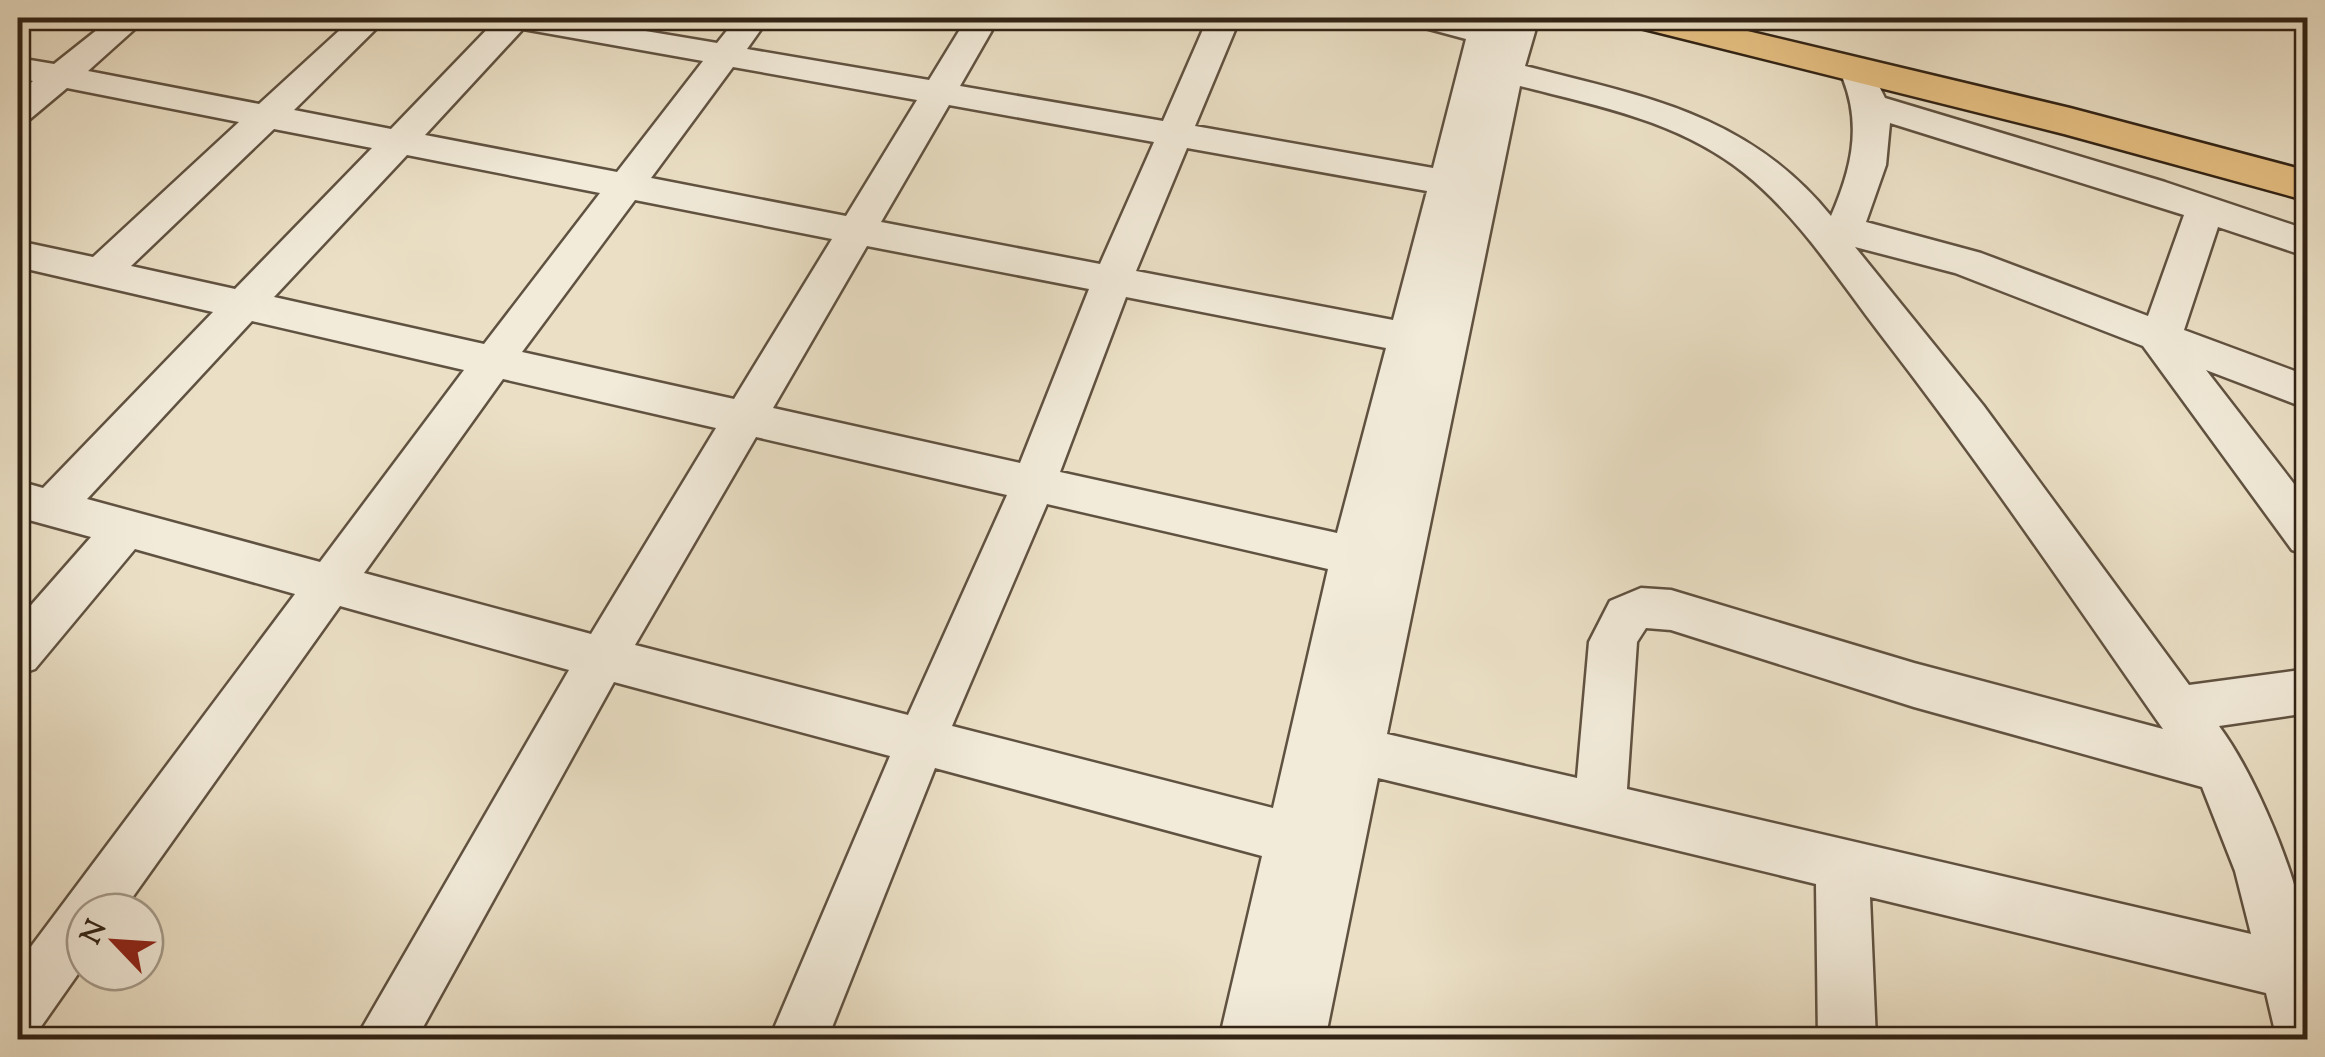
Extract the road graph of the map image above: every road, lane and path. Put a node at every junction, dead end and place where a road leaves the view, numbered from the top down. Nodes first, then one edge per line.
1 (131, 18) edge
2 (370, 18) edge
3 (515, 18) edge
4 (753, 18) edge
5 (983, 18) edge
6 (1219, 18) edge
7 (1426, 18) edge
8 (1646, 18) edge
9 (1503, 37) edge
10 (725, 54) junction
11 (18, 68) edge
12 (60, 76) junction
13 (1861, 87) junction
14 (940, 92) junction
15 (18, 111) edge
16 (266, 116) junction
17 (1176, 134) junction
18 (398, 141) junction
19 (626, 185) junction
20 (1464, 186) junction
21 (2308, 186) edge
22 (2205, 209) junction
23 (858, 230) junction
24 (1840, 239) junction
25 (2308, 244) edge
26 (18, 254) edge
27 (101, 272) junction
28 (1113, 279) junction
29 (242, 304) junction
30 (2160, 340) junction
31 (1428, 341) junction
32 (494, 360) junction
33 (2308, 392) edge
34 (749, 417) junction
35 (1034, 483) junction
36 (34, 503) edge
37 (2303, 523) edge
38 (126, 528) junction
39 (1354, 557) junction
40 (1400, 566) junction
41 (329, 582) junction
42 (18, 654) edge
43 (602, 658) junction
44 (2308, 692) edge
45 (2179, 708) junction
46 (921, 741) junction
47 (1358, 750) junction
48 (2220, 768) junction
49 (1600, 806) junction
50 (1313, 844) junction
51 (1842, 865) junction
52 (104, 892) edge
53 (65, 946) edge
54 (2298, 974) edge
55 (18, 1011) edge
56 (384, 1040) edge
57 (798, 1040) edge
58 (1248, 1040) edge
59 (1296, 1040) edge
60 (1847, 1040) edge
61 (2306, 1040) edge

1 - 12 street
2 - 16 street
3 - 10 street
3 - 18 street
4 - 10 street
5 - 14 street
6 - 17 street
7 - 9 street
8 - 13 main road
9 - 20 street
9 - 24 street
10 - 14 street
10 - 19 street
11 - 12 street
12 - 15 street
12 - 16 street
13 - 21 main road
13 - 22 street
13 - 24 street
14 - 17 street
14 - 23 street
16 - 18 street
16 - 27 street
17 - 20 street
17 - 28 street
18 - 19 street
18 - 29 street
19 - 23 street
19 - 32 street
20 - 31 street
22 - 25 street
22 - 30 street
23 - 28 street
23 - 34 street
24 - 30 street
24 - 45 street
26 - 27 street
27 - 29 street
28 - 31 street
28 - 35 street
29 - 32 street
29 - 36 street
30 - 33 street
30 - 37 street
31 - 39 street
31 - 40 street
32 - 34 street
32 - 41 street
34 - 35 street
34 - 43 street
35 - 39 street
35 - 46 street
36 - 38 street
38 - 41 street
38 - 42 street
39 - 40 street
39 - 50 street
40 - 47 street
41 - 43 street
41 - 52 street
43 - 46 street
43 - 56 street
44 - 45 street
45 - 48 street
46 - 50 street
46 - 57 street
47 - 49 street
47 - 50 street
48 - 49 street
48 - 54 street
49 - 51 street
50 - 58 street
50 - 59 street
51 - 54 street
51 - 60 street
53 - 55 street
54 - 61 street

